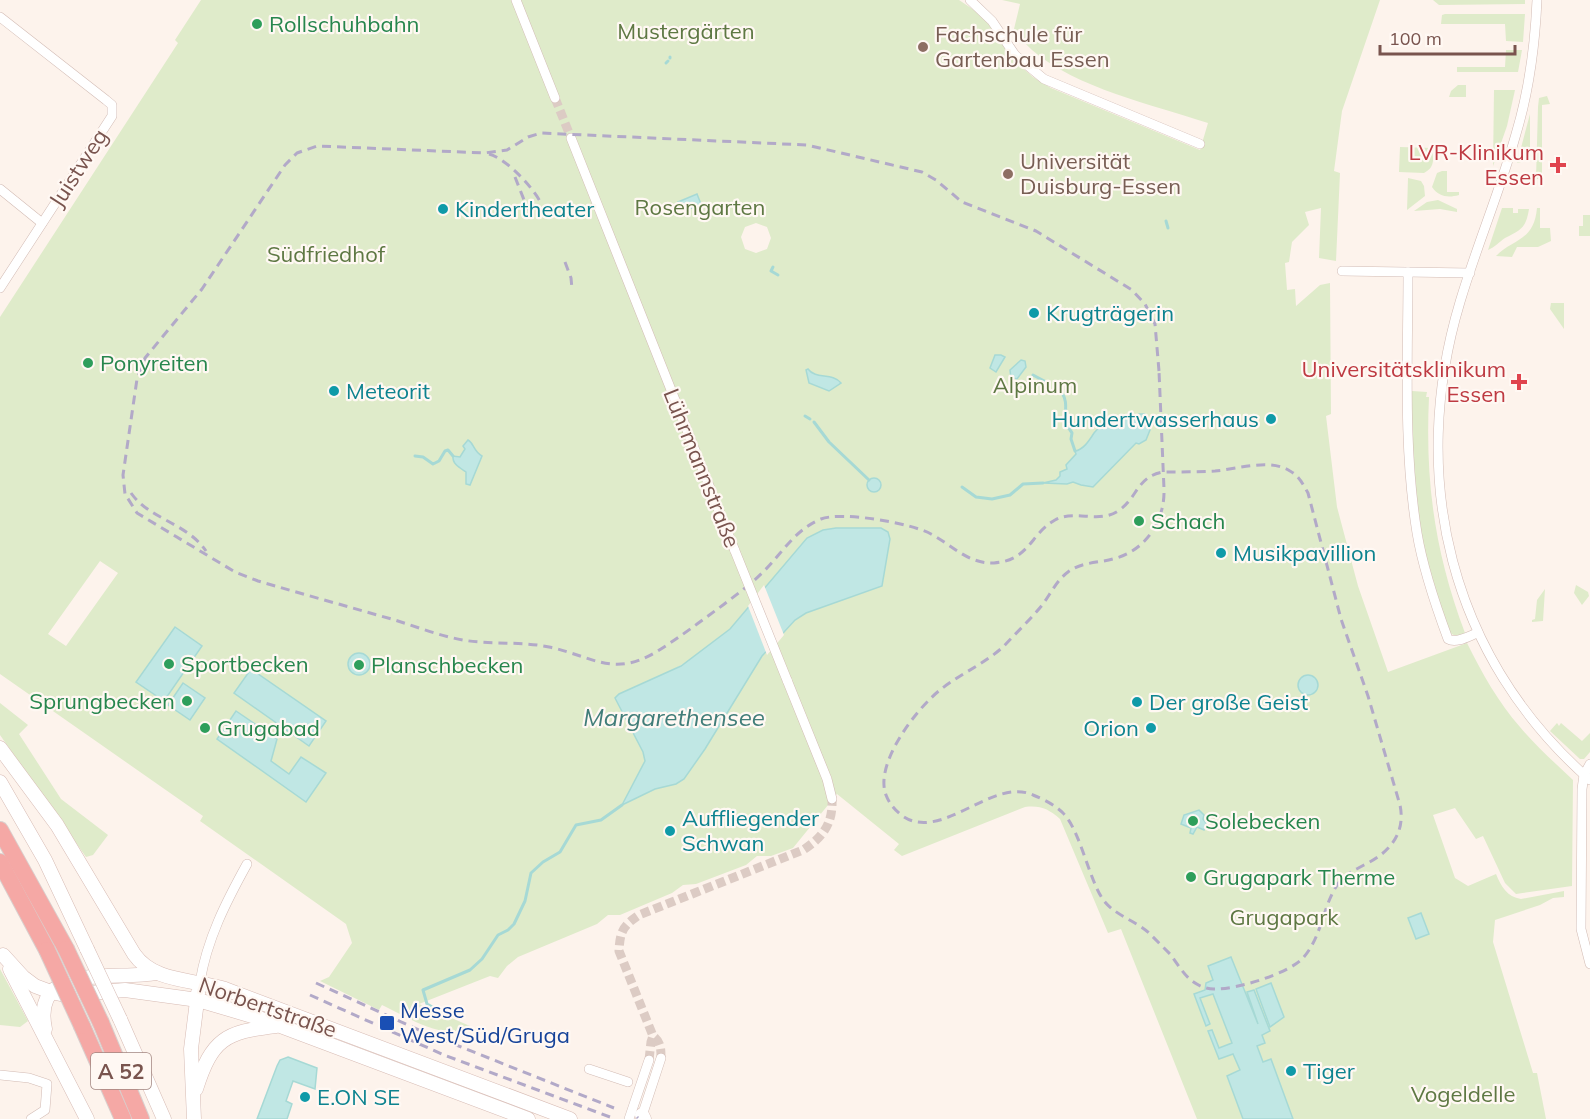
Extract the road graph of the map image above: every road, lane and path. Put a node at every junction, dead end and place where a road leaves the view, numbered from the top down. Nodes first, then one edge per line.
1 (516, 0) edge
2 (970, 0) edge
3 (1537, 0) edge
4 (0, 17) edge
5 (555, 98) tunnel mouth
6 (571, 138) tunnel mouth
7 (1200, 144) dead end
8 (0, 189) edge
9 (42, 223) junction
10 (1342, 271) dead end
11 (1408, 272) junction
12 (1470, 273) junction
13 (0, 288) edge
14 (1478, 633) junction
15 (0, 748) edge
16 (1590, 764) edge
17 (1587, 778) edge
18 (0, 782) edge
19 (832, 799) tunnel mouth
20 (0, 830) edge
21 (0, 862) edge
22 (247, 864) dead end
23 (2, 951) edge
24 (1590, 964) edge
25 (156, 973) junction
26 (200, 982) junction
27 (51, 992) junction
28 (198, 1000) junction
29 (278, 1025) junction
30 (48, 1041) junction
31 (661, 1058) tunnel mouth
32 (649, 1060) tunnel mouth
33 (589, 1069) dead end
34 (0, 1075) edge
35 (628, 1082) dead end
36 (193, 1097) junction
37 (639, 1118) edge
38 (31, 1119) edge
39 (87, 1119) edge
40 (123, 1119) edge
41 (141, 1119) edge
42 (164, 1119) edge
43 (194, 1119) edge
44 (528, 1119) edge
45 (570, 1119) edge

1 - 5 street
2 - 7 street
3 - 12 street
4 - 9 street, Juistweg
6 - 19 street, Lührmannstraße, bridge
8 - 9 street
9 - 13 street, Juistweg
10 - 11 street
11 - 12 street
11 - 14 street
12 - 14 street
14 - 17 street
15 - 25 main road
16 - 17 street
17 - 24 street
18 - 42 main road, bridge
20 - 41 highway, A 52, bridge
21 - 40 highway, A 52, bridge
22 - 26 street
23 - 27 main road
23 - 30 main road
25 - 26 main road, Norbertstraße
25 - 27 main road
26 - 28 main road
26 - 45 main road, Norbertstraße
27 - 28 main road, Norbertstraße
27 - 30 main road
28 - 29 main road, Norbertstraße
28 - 36 main road
29 - 36 main road
29 - 44 main road, Norbertstraße
30 - 39 main road
31 - 37 street
32 - 37 street
33 - 35 street
34 - 38 street
36 - 43 main road

